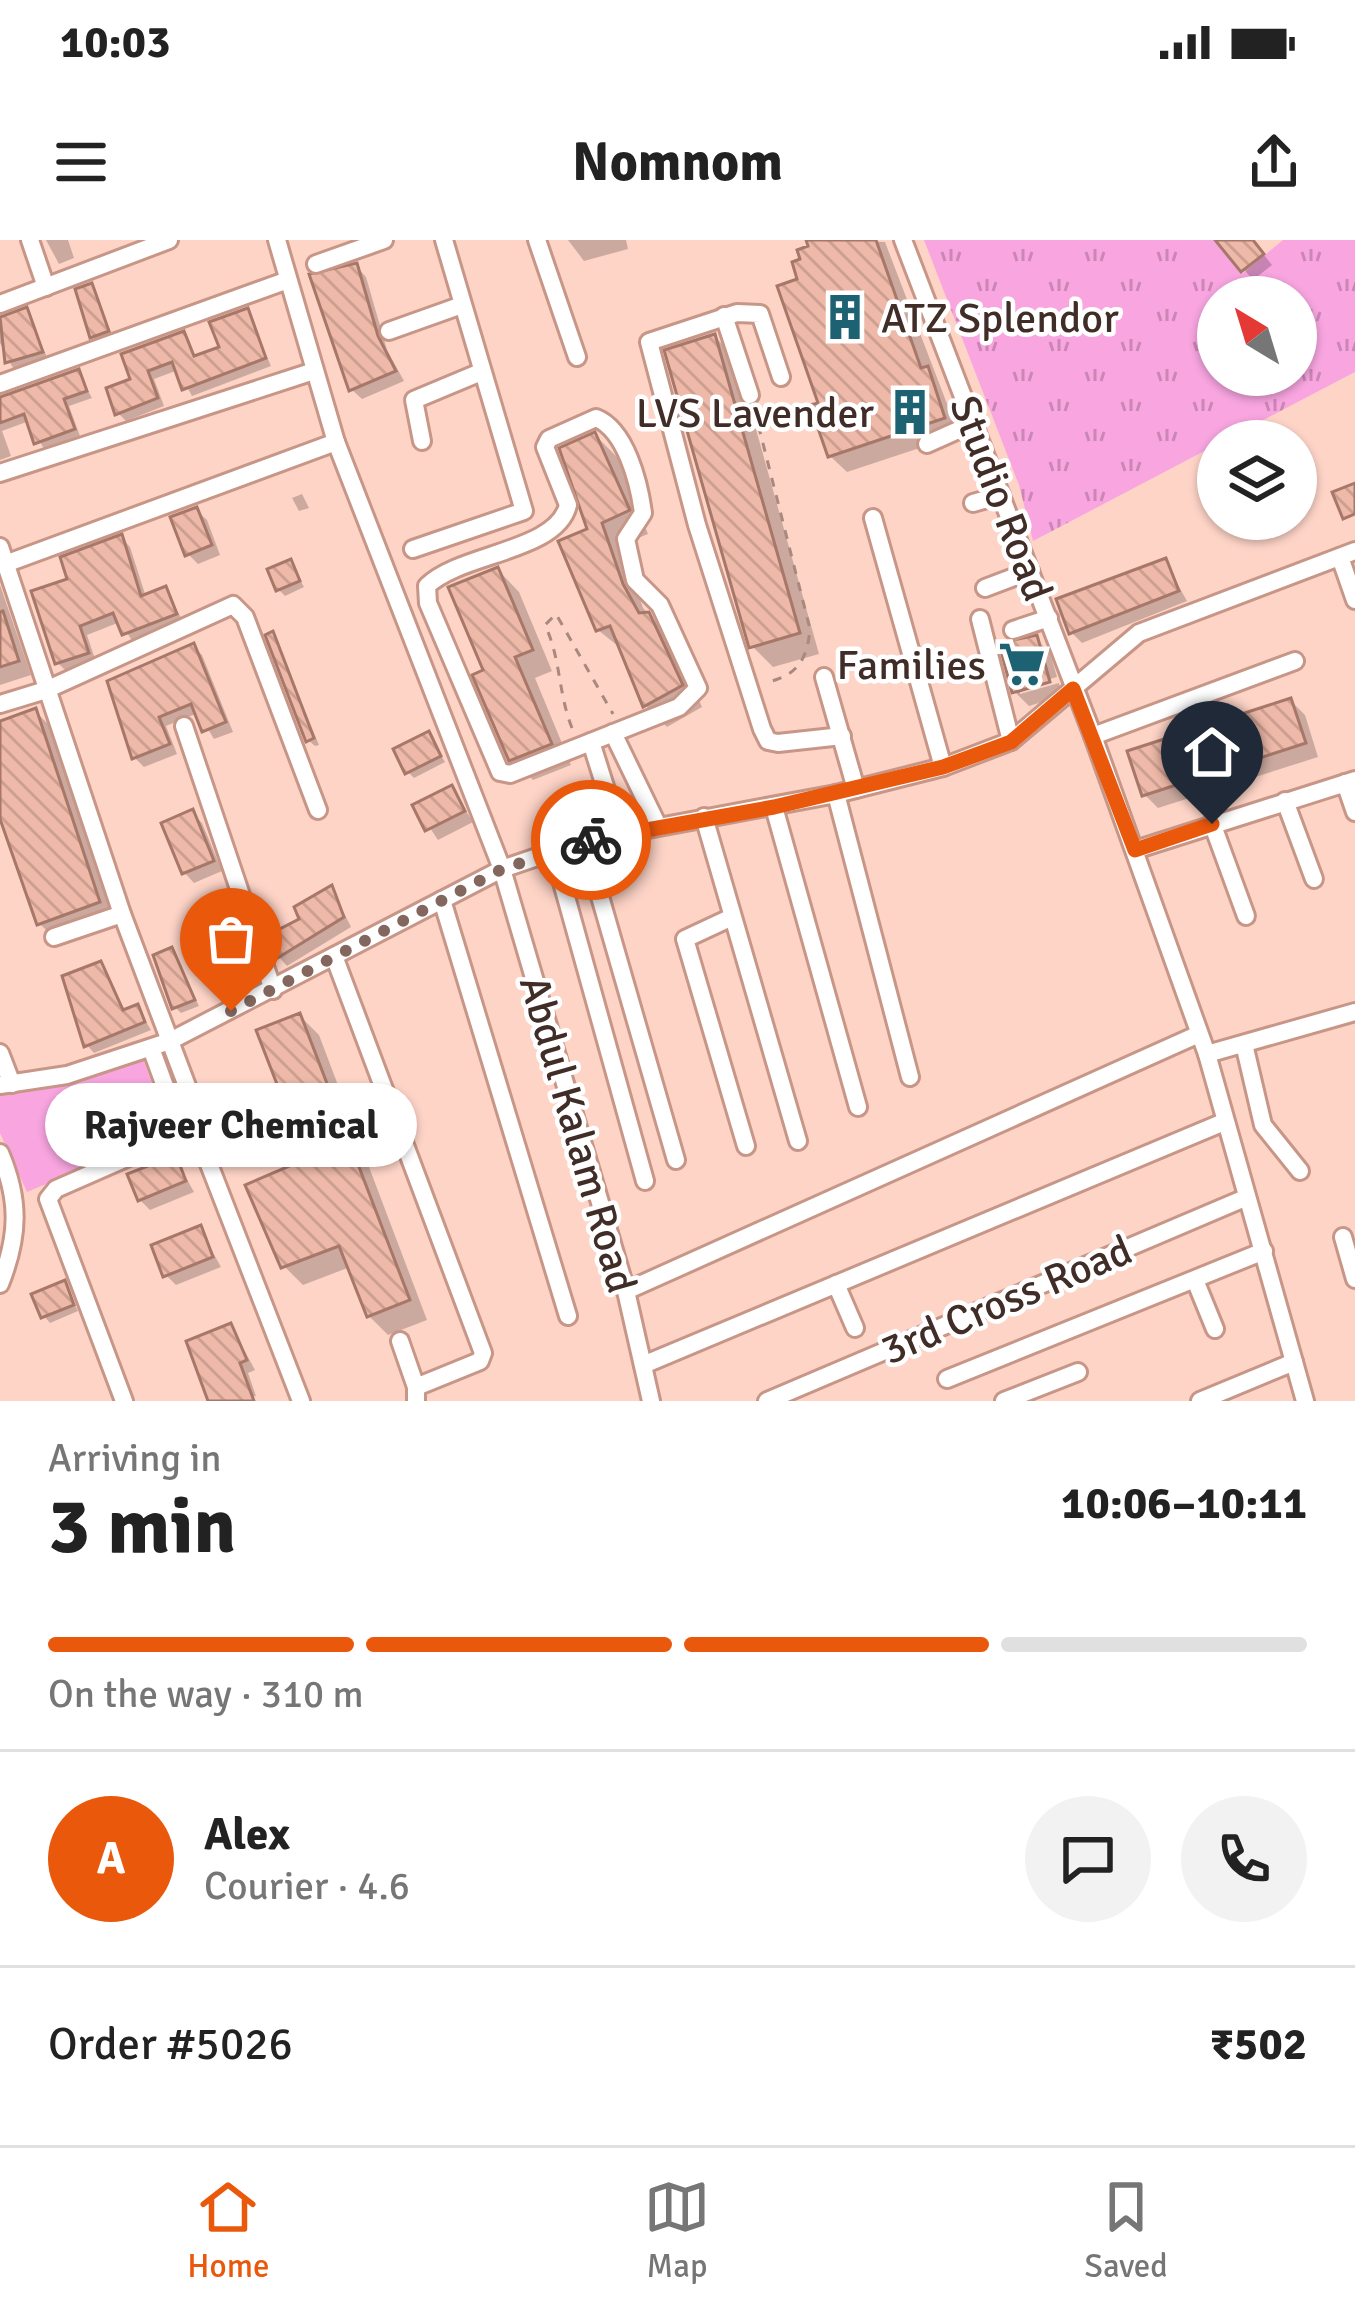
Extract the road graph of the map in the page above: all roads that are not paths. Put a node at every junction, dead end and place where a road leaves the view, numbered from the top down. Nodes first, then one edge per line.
1 (30, 240) edge
2 (169, 240) edge
3 (277, 240) edge
4 (384, 240) edge
5 (444, 240) edge
6 (537, 240) edge
7 (903, 240) edge
8 (143, 245) edge
9 (316, 264) dead end
10 (288, 280) junction
11 (46, 287) junction
12 (0, 304) edge
13 (462, 305) junction
14 (724, 316) junction
15 (389, 331) dead end
16 (578, 358) dead end
17 (314, 370) junction
18 (481, 372) junction
19 (776, 378) dead end
20 (0, 384) edge
21 (750, 395) road end
22 (974, 423) junction
23 (422, 441) dead end
24 (336, 442) junction
25 (928, 444) dead end
26 (0, 473) edge
27 (1001, 495) junction
28 (973, 502) dead end
29 (873, 518) dead end
30 (413, 549) dead end
31 (1348, 554) edge
32 (3, 556) edge
33 (1030, 571) junction
34 (985, 588) dead end
35 (1355, 600) edge
36 (1048, 618) junction
37 (980, 619) dead end
38 (1013, 630) dead end
39 (1295, 661) dead end
40 (824, 677) dead end
41 (1073, 689) junction
42 (46, 690) junction
43 (0, 704) edge
44 (184, 726) dead end
45 (617, 732) junction
46 (842, 736) junction
47 (1093, 736) junction
48 (1011, 742) junction
49 (585, 744) junction
50 (943, 767) junction
51 (1350, 781) edge
52 (856, 789) junction
53 (836, 794) junction
54 (1285, 801) junction
55 (774, 807) junction
56 (318, 810) dead end
57 (1355, 812) edge
58 (704, 817) junction
59 (1212, 824) junction
60 (658, 826) junction
61 (620, 834) junction
62 (584, 841) junction
63 (553, 850) junction
64 (1135, 850) junction
65 (502, 869) junction
66 (1314, 879) dead end
67 (442, 900) junction
68 (122, 914) junction
69 (1246, 916) dead end
70 (730, 918) junction
71 (54, 937) dead end
72 (334, 956) junction
73 (273, 990) junction
74 (1355, 1012) edge
75 (1199, 1034) junction
76 (170, 1041) junction
77 (1244, 1044) junction
78 (151, 1048) junction
79 (0, 1053) edge
80 (1207, 1054) junction
81 (910, 1077) dead end
82 (6, 1084) edge
83 (858, 1107) dead end
84 (1224, 1123) junction
85 (195, 1128) junction
86 (799, 1141) dead end
87 (746, 1146) dead end
88 (0, 1153) edge
89 (676, 1160) dead end
90 (1300, 1172) dead end
91 (645, 1181) dead end
92 (1245, 1198) junction
93 (8, 1209) edge
94 (1343, 1237) dead end
95 (1264, 1251) junction
96 (1355, 1279) edge
97 (1196, 1280) junction
98 (0, 1284) edge
99 (836, 1284) junction
100 (626, 1291) junction
101 (568, 1316) dead end
102 (855, 1328) dead end
103 (1214, 1329) dead end
104 (400, 1340) dead end
105 (1294, 1362) junction
106 (643, 1365) junction
107 (1078, 1372) dead end
108 (947, 1379) dead end
109 (416, 1394) edge
110 (124, 1401) edge
111 (302, 1401) edge
112 (651, 1401) edge
113 (767, 1401) edge
114 (1004, 1401) edge
115 (1200, 1401) edge
116 (1305, 1401) edge

1 - 11 street
2 - 8 street
3 - 10 street, Abdul Kalam Road
4 - 9 street
5 - 13 street
6 - 16 street
7 - 22 street, Studio Road
8 - 11 street
10 - 17 street, Abdul Kalam Road
10 - 20 street
11 - 12 street
13 - 15 street
13 - 18 street
14 - 19 street
14 - 21 street
14 - 46 street
17 - 24 street, Abdul Kalam Road
17 - 26 street
18 - 23 street
18 - 30 street
22 - 25 street
22 - 27 street, Studio Road
24 - 32 street
24 - 65 street, Abdul Kalam Road
27 - 28 street
27 - 33 street, Studio Road
29 - 50 street
31 - 35 street
31 - 41 street
32 - 42 street
33 - 34 street
33 - 36 street, Studio Road
36 - 38 street
36 - 41 street, Studio Road
37 - 48 street
39 - 47 street
40 - 46 street
41 - 47 street, Studio Road
41 - 48 street
42 - 43 street
42 - 56 street
42 - 68 street
44 - 73 street
45 - 49 street
45 - 49 street
45 - 60 street
46 - 52 street
47 - 64 street, Studio Road
48 - 50 street
49 - 61 street
50 - 52 street
51 - 54 street
51 - 57 street
52 - 53 street
53 - 55 street
53 - 81 street
54 - 59 street
54 - 66 street
55 - 58 street
55 - 83 street
58 - 60 street
58 - 70 street
59 - 64 street
59 - 69 street
60 - 61 street
61 - 62 street
62 - 63 street
62 - 89 street
63 - 65 street
63 - 91 street
64 - 75 street, Studio Road
65 - 67 street
65 - 100 street, Abdul Kalam Road
67 - 72 street
67 - 101 street
68 - 71 street
68 - 76 street
70 - 86 street
70 - 87 street
72 - 73 street
72 - 109 street
73 - 76 street
74 - 77 street
75 - 80 street, Studio Road
75 - 100 street
76 - 78 street
76 - 85 street
77 - 80 street
77 - 90 street
78 - 82 street
78 - 85 street
79 - 82 street
80 - 84 street, Studio Road
84 - 92 street, Studio Road
84 - 99 street
85 - 110 street
85 - 111 street
88 - 93 street
92 - 95 street, Studio Road
92 - 113 street, 3rd Cross Road
93 - 98 street
94 - 96 street
95 - 97 street
95 - 105 street, Studio Road
97 - 103 street
97 - 108 street
99 - 102 street
99 - 106 street
100 - 106 street, Abdul Kalam Road
104 - 109 street
105 - 115 street
105 - 116 street, Studio Road
106 - 112 street, Abdul Kalam Road
107 - 114 street

